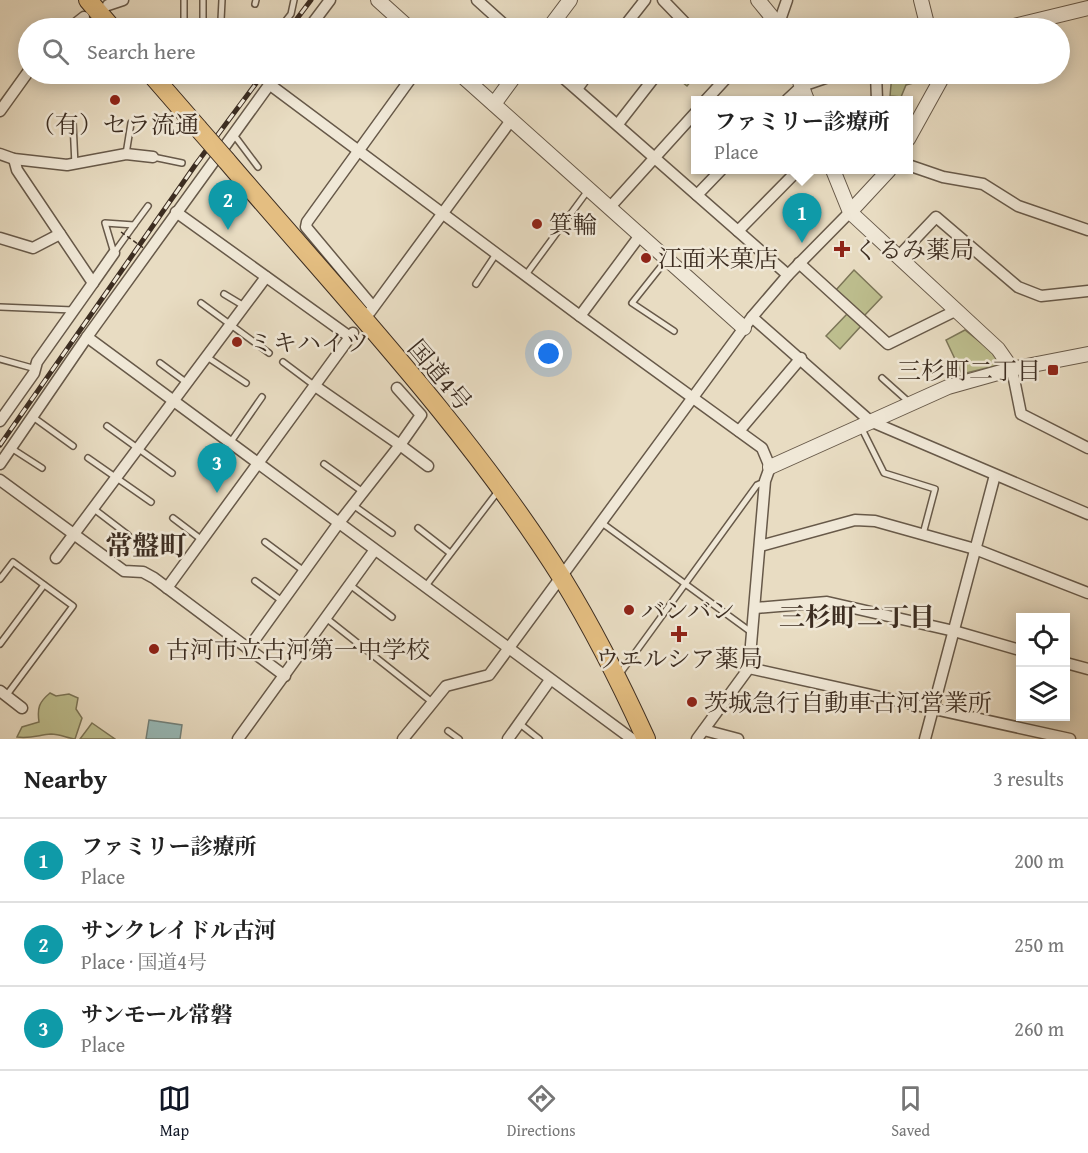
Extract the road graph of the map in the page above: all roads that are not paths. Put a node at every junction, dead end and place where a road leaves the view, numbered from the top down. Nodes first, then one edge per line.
1 (123, 0) edge
2 (184, 0) edge
3 (203, 0) edge
4 (222, 0) edge
5 (294, 0) edge
6 (330, 0) edge
7 (378, 0) edge
8 (570, 0) edge
9 (645, 0) edge
10 (663, 0) edge
11 (758, 0) edge
12 (787, 0) edge
13 (921, 0) edge
14 (483, 2) edge
15 (108, 5) dead end
16 (86, 8) edge
17 (1088, 8) edge
18 (99, 18) edge
19 (184, 18) edge
20 (203, 18) edge
21 (221, 18) edge
22 (288, 18) edge
23 (317, 18) edge
24 (398, 18) edge
25 (498, 18) edge
26 (556, 18) edge
27 (631, 18) edge
28 (680, 18) edge
29 (771, 18) edge
30 (781, 18) edge
31 (926, 18) edge
32 (1047, 18) edge
33 (19, 84) edge
34 (160, 84) edge
35 (270, 84) joint
36 (407, 84) edge
37 (471, 84) edge
38 (509, 84) edge
39 (572, 84) edge
40 (580, 84) edge
41 (649, 84) edge
42 (721, 84) edge
43 (936, 84) edge
44 (577, 88) junction
45 (710, 96) edge
46 (494, 104) junction
47 (0, 111) edge
48 (691, 118) edge
49 (512, 119) junction
50 (73, 122) dead end
51 (130, 123) dead end
52 (618, 124) junction
53 (913, 131) edge
54 (232, 134) junction
55 (358, 151) junction
56 (0, 154) edge
57 (126, 154) junction
58 (153, 157) joint
59 (655, 158) junction
60 (14, 159) junction
61 (182, 163) dead end
62 (75, 165) junction
63 (913, 166) edge
64 (258, 167) dead end
65 (717, 174) edge
66 (794, 174) edge
67 (835, 174) edge
68 (885, 174) edge
69 (590, 188) junction
70 (697, 195) junction
71 (148, 207) dead end
72 (611, 207) junction
73 (850, 212) junction
74 (176, 213) junction
75 (441, 213) junction
76 (134, 225) junction
77 (1088, 230) edge
78 (738, 231) junction
79 (60, 234) junction
80 (641, 234) junction
81 (0, 238) edge
82 (114, 253) junction
83 (496, 254) junction
84 (898, 257) junction
85 (668, 258) junction
86 (799, 263) junction
87 (788, 275) junction
88 (525, 276) junction
89 (266, 277) junction
90 (93, 283) junction
91 (476, 284) dead end
92 (1088, 291) edge
93 (224, 294) dead end
94 (201, 303) dead end
95 (244, 306) junction
96 (0, 307) edge
97 (73, 310) junction
98 (955, 311) junction
99 (580, 316) junction
100 (748, 322) junction
101 (230, 326) junction
102 (674, 331) dead end
103 (87, 337) junction
104 (269, 353) dead end
105 (1088, 354) edge
106 (207, 357) junction
107 (801, 358) junction
108 (0, 359) edge
109 (283, 362) dead end
110 (160, 363) dead end
111 (36, 369) junction
112 (1012, 369) junction
113 (882, 378) dead end
114 (187, 383) junction
115 (246, 383) dead end
116 (315, 386) junction
117 (397, 388) dead end
118 (262, 397) dead end
119 (692, 398) junction
120 (174, 402) junction
121 (910, 403) junction
122 (33, 417) junction
123 (0, 421) edge
124 (865, 423) junction
125 (107, 426) dead end
126 (739, 431) junction
127 (230, 443) junction
128 (400, 445) junction
129 (73, 446) dead end
130 (11, 448) junction
131 (139, 448) junction
132 (1088, 448) edge
133 (88, 458) dead end
134 (256, 463) junction
135 (0, 464) edge
136 (324, 464) dead end
137 (428, 466) dead end
138 (770, 467) junction
139 (42, 468) dead end
140 (172, 473) dead end
141 (995, 475) junction
142 (117, 478) junction
143 (0, 480) edge
144 (765, 481) junction
145 (499, 490) junction
146 (363, 492) junction
147 (150, 502) dead end
148 (353, 505) junction
149 (94, 508) junction
150 (1088, 513) edge
151 (173, 518) dead end
152 (602, 523) junction
153 (338, 524) junction
154 (418, 528) dead end
155 (75, 534) junction
156 (392, 534) dead end
157 (923, 534) junction
158 (128, 535) dead end
159 (202, 540) junction
160 (266, 542) dead end
161 (760, 546) junction
162 (975, 549) junction
163 (374, 551) junction
164 (450, 553) junction
165 (56, 558) dead end
166 (304, 571) junction
167 (562, 578) junction
168 (0, 579) edge
169 (255, 581) dead end
170 (685, 584) junction
171 (44, 585) junction
172 (350, 585) junction
173 (425, 587) junction
174 (167, 588) junction
175 (1088, 593) edge
176 (282, 601) junction
177 (755, 608) junction
178 (392, 616) dead end
179 (326, 618) junction
180 (954, 631) junction
181 (753, 633) junction
182 (0, 644) edge
183 (248, 649) junction
184 (508, 649) junction
185 (1016, 649) edge
186 (1070, 664) edge
187 (749, 668) junction
188 (1088, 669) edge
189 (285, 676) junction
190 (618, 677) junction
191 (550, 680) junction
192 (3, 693) edge
193 (432, 702) junction
194 (22, 708) dead end
195 (933, 710) junction
196 (519, 724) junction
197 (1017, 728) junction
198 (448, 731) dead end
199 (700, 735) edge
200 (238, 739) edge
201 (403, 739) edge
202 (459, 739) edge
203 (508, 739) edge
204 (539, 739) edge
205 (632, 739) edge
206 (646, 739) edge
207 (738, 739) edge
208 (925, 739) edge
209 (1014, 739) edge
210 (1070, 739) edge

1 - 15 street
2 - 19 lane
3 - 20 lane
4 - 21 lane
5 - 22 lane
6 - 23 street
7 - 24 street
8 - 26 street
9 - 27 street
10 - 28 street
11 - 29 street
12 - 30 street
13 - 31 street
14 - 25 street
16 - 18 highway
17 - 32 street
33 - 47 street
34 - 145 highway, 国道4号, bridge
35 - 54 street
35 - 55 street
36 - 55 street
37 - 46 street
38 - 46 street
39 - 44 street
40 - 44 street
41 - 52 street
42 - 45 street
43 - 53 street
44 - 52 street
46 - 49 street
48 - 59 street
49 - 69 street
49 - 75 street
50 - 62 lane
51 - 57 lane
52 - 59 street
54 - 64 lane
54 - 74 street
55 - 75 street
55 - 75 street
56 - 60 street
57 - 58 street
57 - 62 street
58 - 61 lane
59 - 70 street
59 - 72 street
60 - 62 street
60 - 79 street
63 - 77 street
65 - 70 street
66 - 78 street
67 - 73 street
68 - 73 street
69 - 72 street
69 - 88 lane
70 - 78 street
71 - 76 lane
72 - 80 street
73 - 84 street
73 - 86 street
74 - 89 street
74 - 103 street
75 - 83 street
76 - 82 lane
76 - 82 lane
78 - 87 street
79 - 81 street
79 - 90 street
80 - 85 street
80 - 99 street
82 - 90 street
83 - 88 street
83 - 91 lane
84 - 92 street
84 - 98 street
85 - 100 street
85 - 102 lane
86 - 87 street
86 - 98 street
87 - 100 street
88 - 99 street
89 - 95 street
89 - 116 street
90 - 97 street
93 - 95 lane
94 - 101 lane
95 - 101 street
96 - 97 lane
97 - 111 street
98 - 112 street
99 - 119 street
100 - 107 street
100 - 119 street
101 - 104 lane
101 - 106 street
103 - 120 street
103 - 122 street
105 - 112 street
106 - 114 street
106 - 115 lane
107 - 124 street
107 - 126 street
108 - 111 lane
109 - 116 lane
110 - 114 lane
111 - 123 street
112 - 121 street
112 - 132 street
113 - 121 lane
114 - 120 street
116 - 128 street
116 - 134 street
117 - 128 street
118 - 127 lane
119 - 126 street
119 - 152 street
120 - 127 street
120 - 131 street
121 - 124 street
122 - 129 lane
122 - 130 street
124 - 138 street
124 - 141 street
124 - 157 lane
125 - 131 lane
126 - 138 street
127 - 134 street
128 - 137 street
128 - 146 street
130 - 135 street
130 - 139 lane
131 - 140 lane
131 - 142 street
133 - 142 lane
134 - 153 street
134 - 159 street
136 - 146 lane
138 - 144 street
141 - 150 street
141 - 162 street
142 - 147 lane
142 - 149 street
143 - 155 street
144 - 161 street
144 - 170 lane
145 - 164 lane
145 - 167 highway, 国道4号
146 - 148 street
148 - 153 street
148 - 156 lane
149 - 155 street
149 - 158 lane
151 - 159 lane
152 - 167 street
152 - 170 lane
153 - 163 street
153 - 166 street
154 - 164 lane
155 - 165 street
155 - 174 street
157 - 161 street
157 - 162 street
159 - 174 street
160 - 166 lane
161 - 177 street
162 - 175 street
162 - 180 street
163 - 172 street
163 - 173 street
164 - 173 lane
166 - 176 street
167 - 184 street
167 - 190 highway, 国道4号
168 - 171 lane
169 - 176 lane
170 - 181 lane
170 - 190 lane
171 - 182 lane
171 - 192 lane
172 - 178 lane
172 - 179 street
173 - 184 street
174 - 183 street
176 - 183 street
177 - 180 street
177 - 181 street
179 - 189 street
179 - 193 lane
180 - 185 street
180 - 195 street
181 - 187 street
183 - 189 street
184 - 191 street
184 - 193 street
186 - 188 street
187 - 195 street
187 - 199 street
189 - 200 street
190 - 206 highway, 国道4号
191 - 196 street
191 - 205 street
192 - 194 street
193 - 201 street
195 - 197 street
195 - 208 street
196 - 203 street
196 - 204 lane
197 - 209 street
197 - 210 street
198 - 202 lane
199 - 207 street

